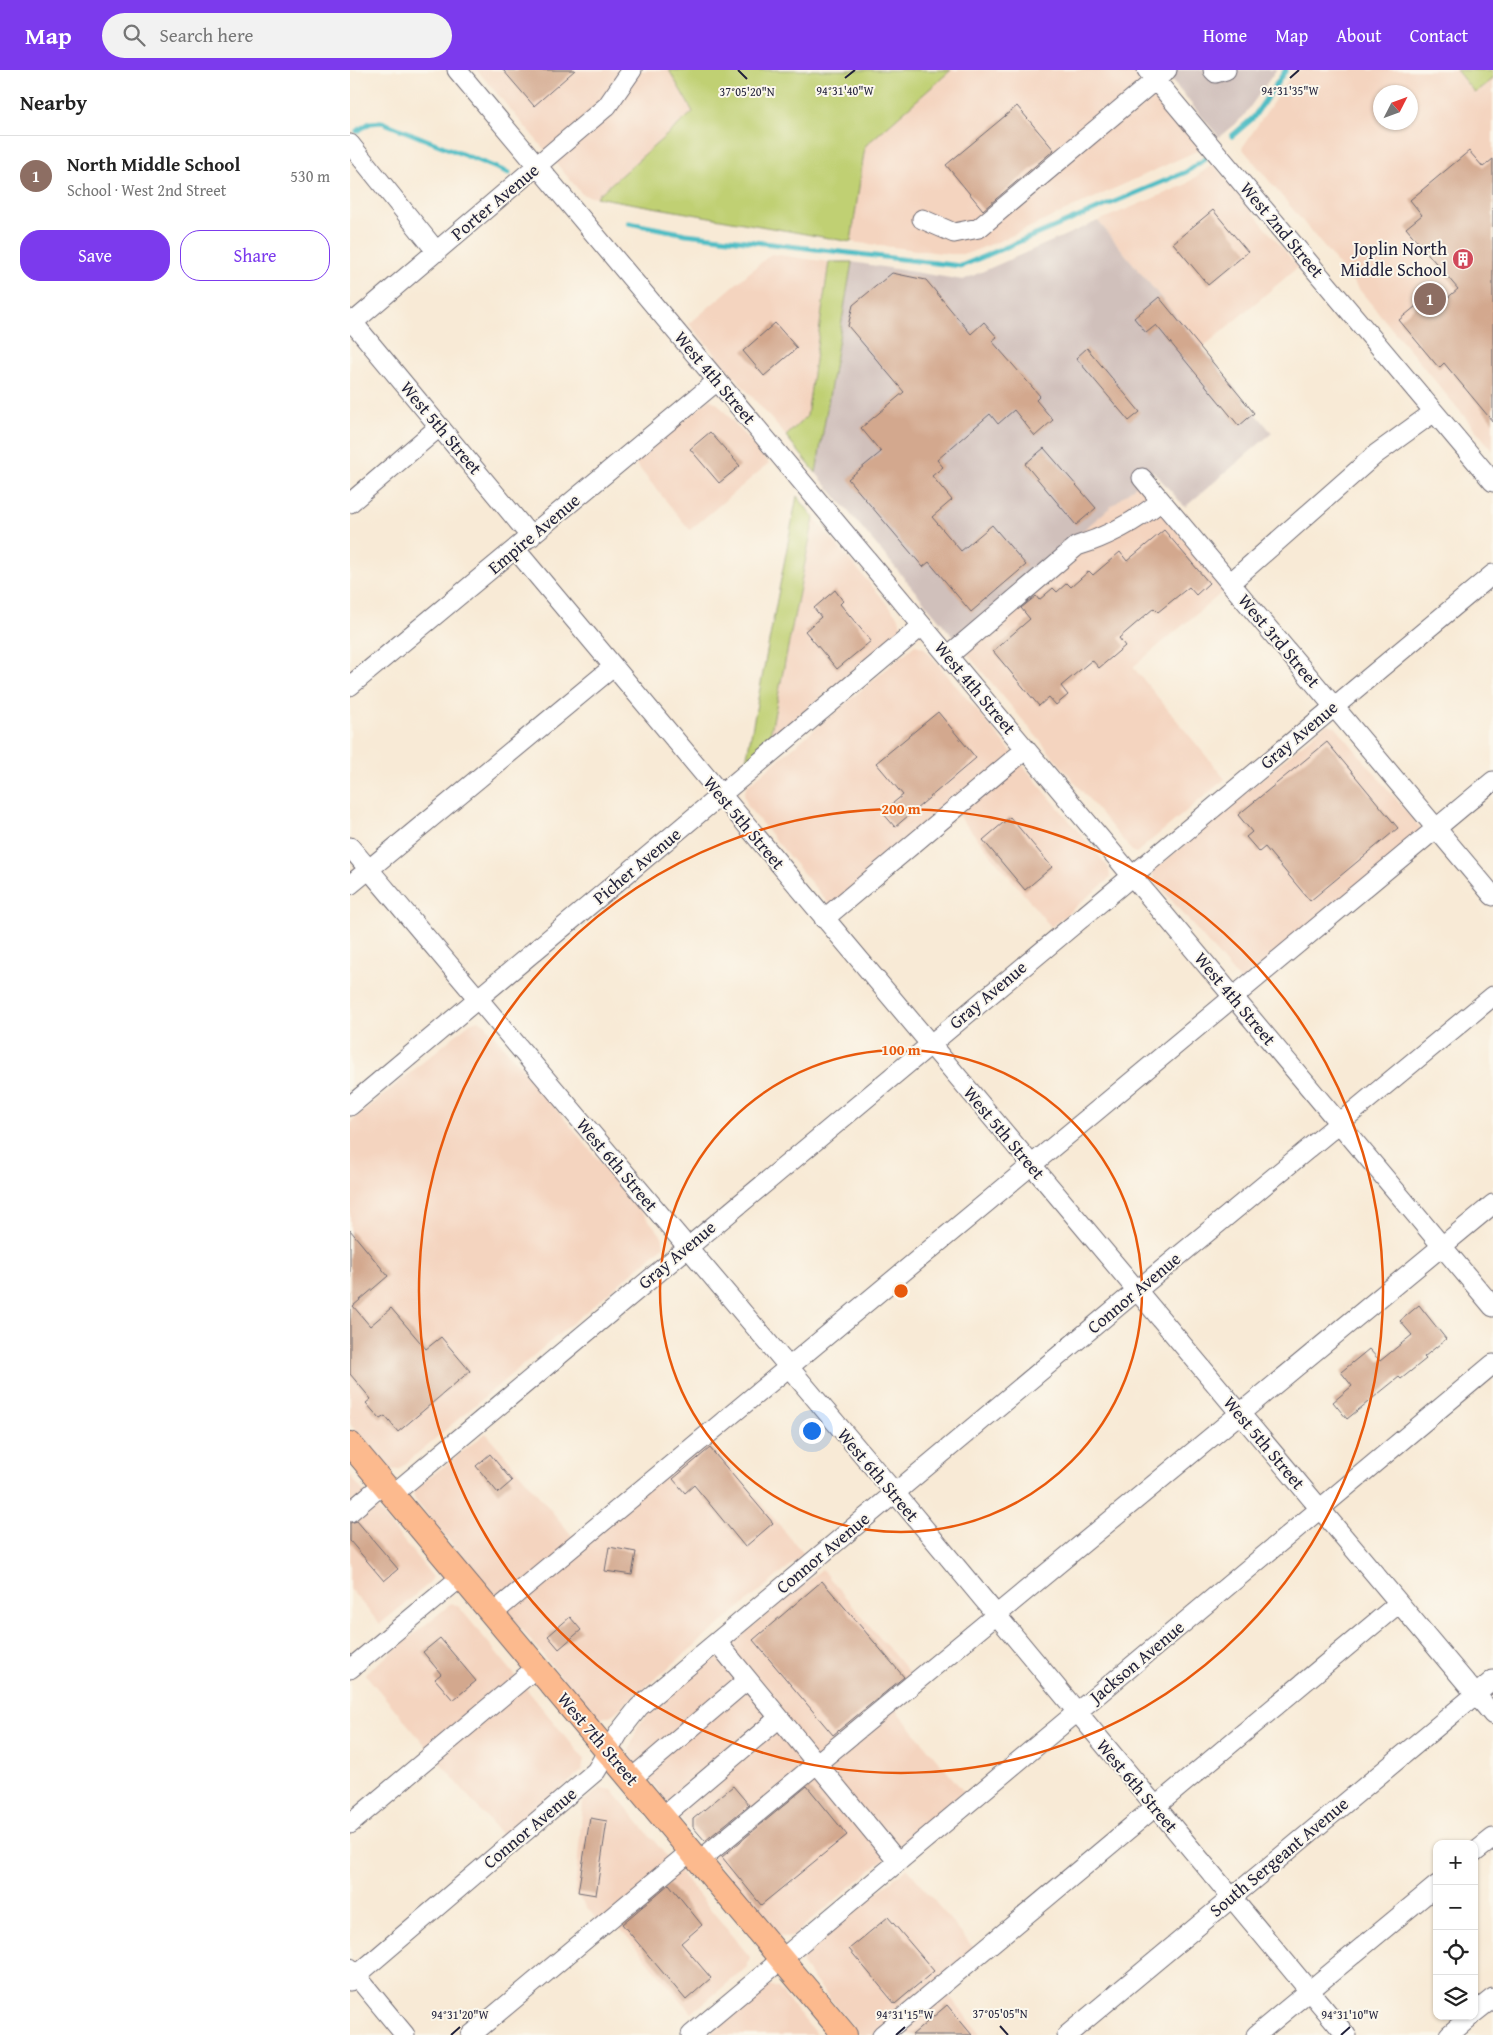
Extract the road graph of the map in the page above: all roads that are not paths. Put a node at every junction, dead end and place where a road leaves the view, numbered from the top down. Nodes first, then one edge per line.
1 (456, 70) edge
2 (632, 70) edge
3 (1213, 70) edge
4 (1226, 70) edge
5 (1157, 73) edge
6 (350, 144) edge
7 (537, 166) junction
8 (922, 219) dead end
9 (437, 252) junction
10 (351, 322) edge
11 (717, 381) junction
12 (1434, 412) junction
13 (439, 427) junction
14 (1142, 478) dead end
15 (1493, 482) edge
16 (1161, 501) junction
17 (350, 503) edge
18 (531, 537) junction
19 (516, 550) junction
20 (1493, 574) edge
21 (1230, 583) junction
22 (922, 626) junction
23 (948, 656) junction
24 (613, 667) junction
25 (350, 686) edge
26 (1334, 706) junction
27 (1026, 749) junction
28 (1493, 781) edge
29 (722, 796) junction
30 (1436, 828) junction
31 (350, 847) edge
32 (368, 869) junction
33 (1132, 876) junction
34 (350, 885) edge
35 (1493, 896) edge
36 (824, 919) junction
37 (1493, 996) edge
38 (1233, 997) junction
39 (476, 1000) junction
40 (930, 1044) junction
41 (350, 1106) edge
42 (1338, 1123) junction
43 (1031, 1166) junction
44 (1493, 1204) edge
45 (686, 1246) junction
46 (1442, 1247) junction
47 (1135, 1291) junction
48 (1493, 1307) edge
49 (1493, 1364) edge
50 (787, 1368) junction
51 (1240, 1414) junction
52 (350, 1444) edge
53 (388, 1489) junction
54 (894, 1493) junction
55 (1319, 1509) junction
56 (350, 1512) edge
57 (461, 1577) junction
58 (1399, 1603) junction
59 (492, 1614) junction
60 (995, 1617) junction
61 (717, 1642) junction
62 (537, 1667) junction
63 (350, 1669) edge
64 (747, 1680) junction
65 (1493, 1680) edge
66 (1476, 1694) junction
67 (1077, 1713) junction
68 (1493, 1715) edge
69 (780, 1718) junction
70 (609, 1752) junction
71 (818, 1763) junction
72 (631, 1778) junction
73 (1154, 1806) junction
74 (662, 1817) junction
75 (350, 1824) edge
76 (1493, 1838) edge
77 (1478, 1851) edge
78 (695, 1856) junction
79 (898, 1862) junction
80 (1433, 1888) edge
81 (1230, 1897) junction
82 (781, 1959) junction
83 (352, 1975) edge
84 (1309, 1991) junction
85 (1493, 1998) edge
86 (1478, 2010) edge
87 (1466, 2020) edge
88 (891, 2032) edge
89 (405, 2035) edge
90 (471, 2035) edge
91 (691, 2035) edge
92 (844, 2035) edge
93 (1067, 2035) edge
94 (1256, 2035) edge
95 (1346, 2035) edge
96 (1448, 2035) edge

1 - 7 street, West 4th Street
2 - 7 street, Porter Avenue
3 - 4 street
5 - 8 street
5 - 12 street, West 2nd Street
6 - 9 street
7 - 9 street, Porter Avenue
7 - 11 street, West 4th Street
9 - 10 street, Porter Avenue
10 - 13 street, West 5th Street
11 - 18 street, Empire Avenue
11 - 22 street, West 4th Street
12 - 15 street, West 2nd Street
12 - 21 street
13 - 17 street
13 - 18 street, West 5th Street
14 - 16 street, West 3rd Street
16 - 21 street, West 3rd Street
16 - 23 street
18 - 19 street, Empire Avenue
19 - 24 street, West 5th Street
19 - 25 street, Empire Avenue
20 - 26 street, Gray Avenue
21 - 26 street, West 3rd Street
22 - 23 street, West 4th Street
22 - 29 street, Picher Avenue
23 - 27 street, West 4th Street
24 - 29 street, West 5th Street
24 - 32 street
26 - 30 street, West 3rd Street
26 - 33 street, Gray Avenue
27 - 33 street, West 4th Street
27 - 36 street
28 - 30 street
29 - 36 street, West 5th Street
29 - 39 street, Picher Avenue
30 - 35 street, West 3rd Street
30 - 38 street
31 - 32 street, West 6th Street
32 - 34 street
32 - 39 street, West 6th Street
33 - 38 street, West 4th Street
33 - 40 street, Gray Avenue
36 - 40 street, West 5th Street
37 - 42 street, Connor Avenue
38 - 42 street, West 4th Street
38 - 43 street
39 - 41 street, Picher Avenue
39 - 45 street, West 6th Street
40 - 43 street, West 5th Street
40 - 45 street, Gray Avenue
42 - 46 street, West 4th Street
42 - 47 street, Connor Avenue
43 - 47 street, West 5th Street
43 - 50 street
44 - 46 street
45 - 50 street, West 6th Street
45 - 53 street, Gray Avenue
46 - 48 street, West 4th Street
46 - 51 street
47 - 51 street, West 5th Street
47 - 54 street, Connor Avenue
49 - 55 street, Jackson Avenue
50 - 54 street, West 6th Street
50 - 59 street
51 - 55 street, West 5th Street
51 - 60 street
52 - 53 main road, West 7th Street
53 - 56 street, Gray Avenue
53 - 57 main road, West 7th Street
54 - 60 street, West 6th Street
54 - 61 street, Connor Avenue
55 - 58 street, West 5th Street
55 - 67 street, Jackson Avenue
57 - 59 main road, West 7th Street
57 - 63 street
58 - 66 street, West 5th Street
58 - 73 street
59 - 62 main road, West 7th Street
60 - 67 street, West 6th Street
60 - 71 street
61 - 64 street
61 - 70 street, Connor Avenue
62 - 70 main road, West 7th Street
62 - 75 street
64 - 69 street
64 - 72 street
65 - 66 street, South Sergeant Avenue
66 - 68 street, West 5th Street
66 - 81 street, South Sergeant Avenue
67 - 73 street, West 6th Street
67 - 79 street, Jackson Avenue
69 - 71 street
69 - 74 street
70 - 72 main road, West 7th Street
70 - 83 street, Connor Avenue
71 - 78 street
71 - 79 street
72 - 74 main road, West 7th Street
73 - 81 street, West 6th Street
73 - 88 street
74 - 78 main road, West 7th Street
76 - 77 street
78 - 82 main road, West 7th Street
78 - 90 street
79 - 82 street, Jackson Avenue
80 - 84 street
81 - 84 street, West 6th Street
81 - 93 street, South Sergeant Avenue
82 - 91 street, Jackson Avenue
82 - 92 main road, West 7th Street
83 - 89 street
84 - 94 street
84 - 95 street, West 6th Street
85 - 86 street
87 - 96 street

